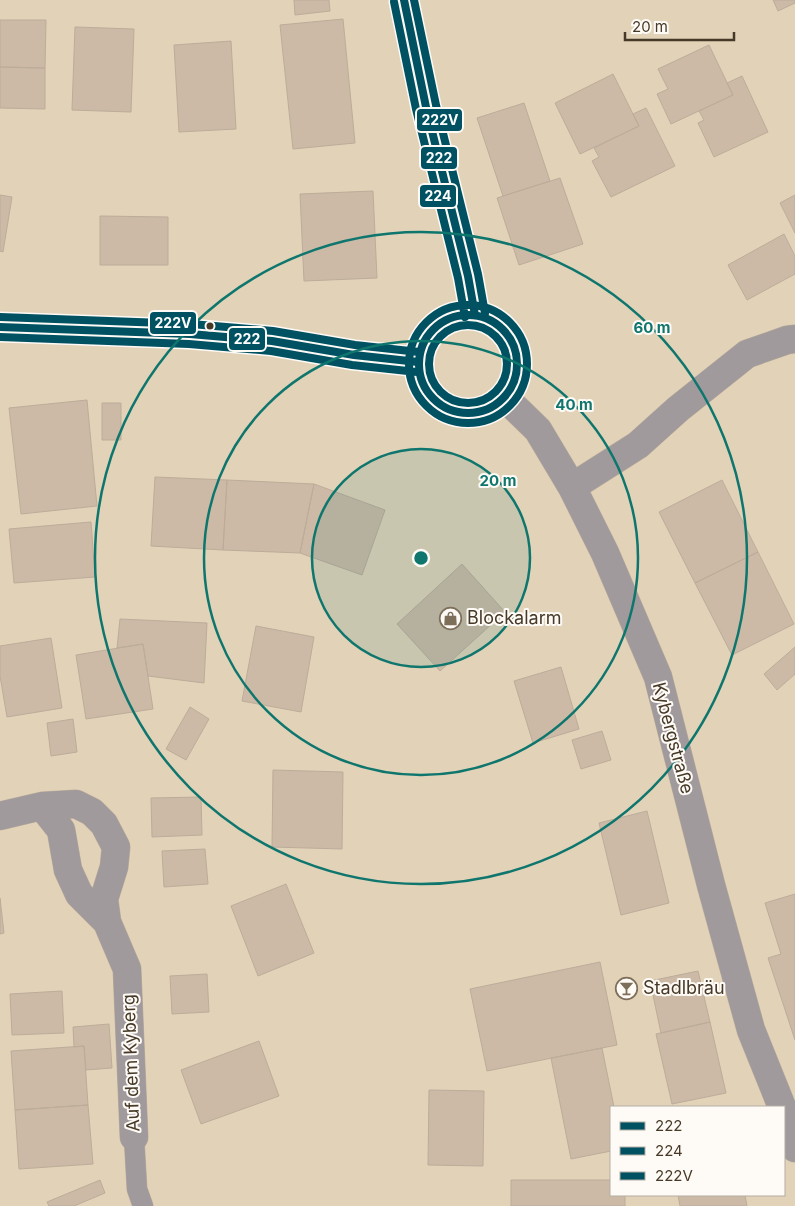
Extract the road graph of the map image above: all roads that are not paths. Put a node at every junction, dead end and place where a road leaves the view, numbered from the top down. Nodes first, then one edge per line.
1 (404, 0) edge
2 (475, 315) junction
3 (0, 327) edge
4 (795, 339) edge
5 (418, 362) junction
6 (504, 397) junction
7 (572, 487) junction
8 (42, 806) junction
9 (0, 816) edge
10 (107, 922) junction
11 (782, 1106) edge
12 (785, 1117) edge
13 (134, 1136) joint
14 (795, 1148) edge
15 (143, 1206) edge

1 - 2 street
2 - 5 street
2 - 6 street
3 - 5 street
4 - 7 street
5 - 6 street
6 - 7 street, Kybergstraße
7 - 11 street, Kybergstraße
8 - 9 street, Auf dem Kyberg
8 - 10 street, Auf dem Kyberg
8 - 10 street, Auf dem Kyberg
10 - 13 street, Auf dem Kyberg
12 - 14 street
13 - 15 lane, Auf dem Kyberg

